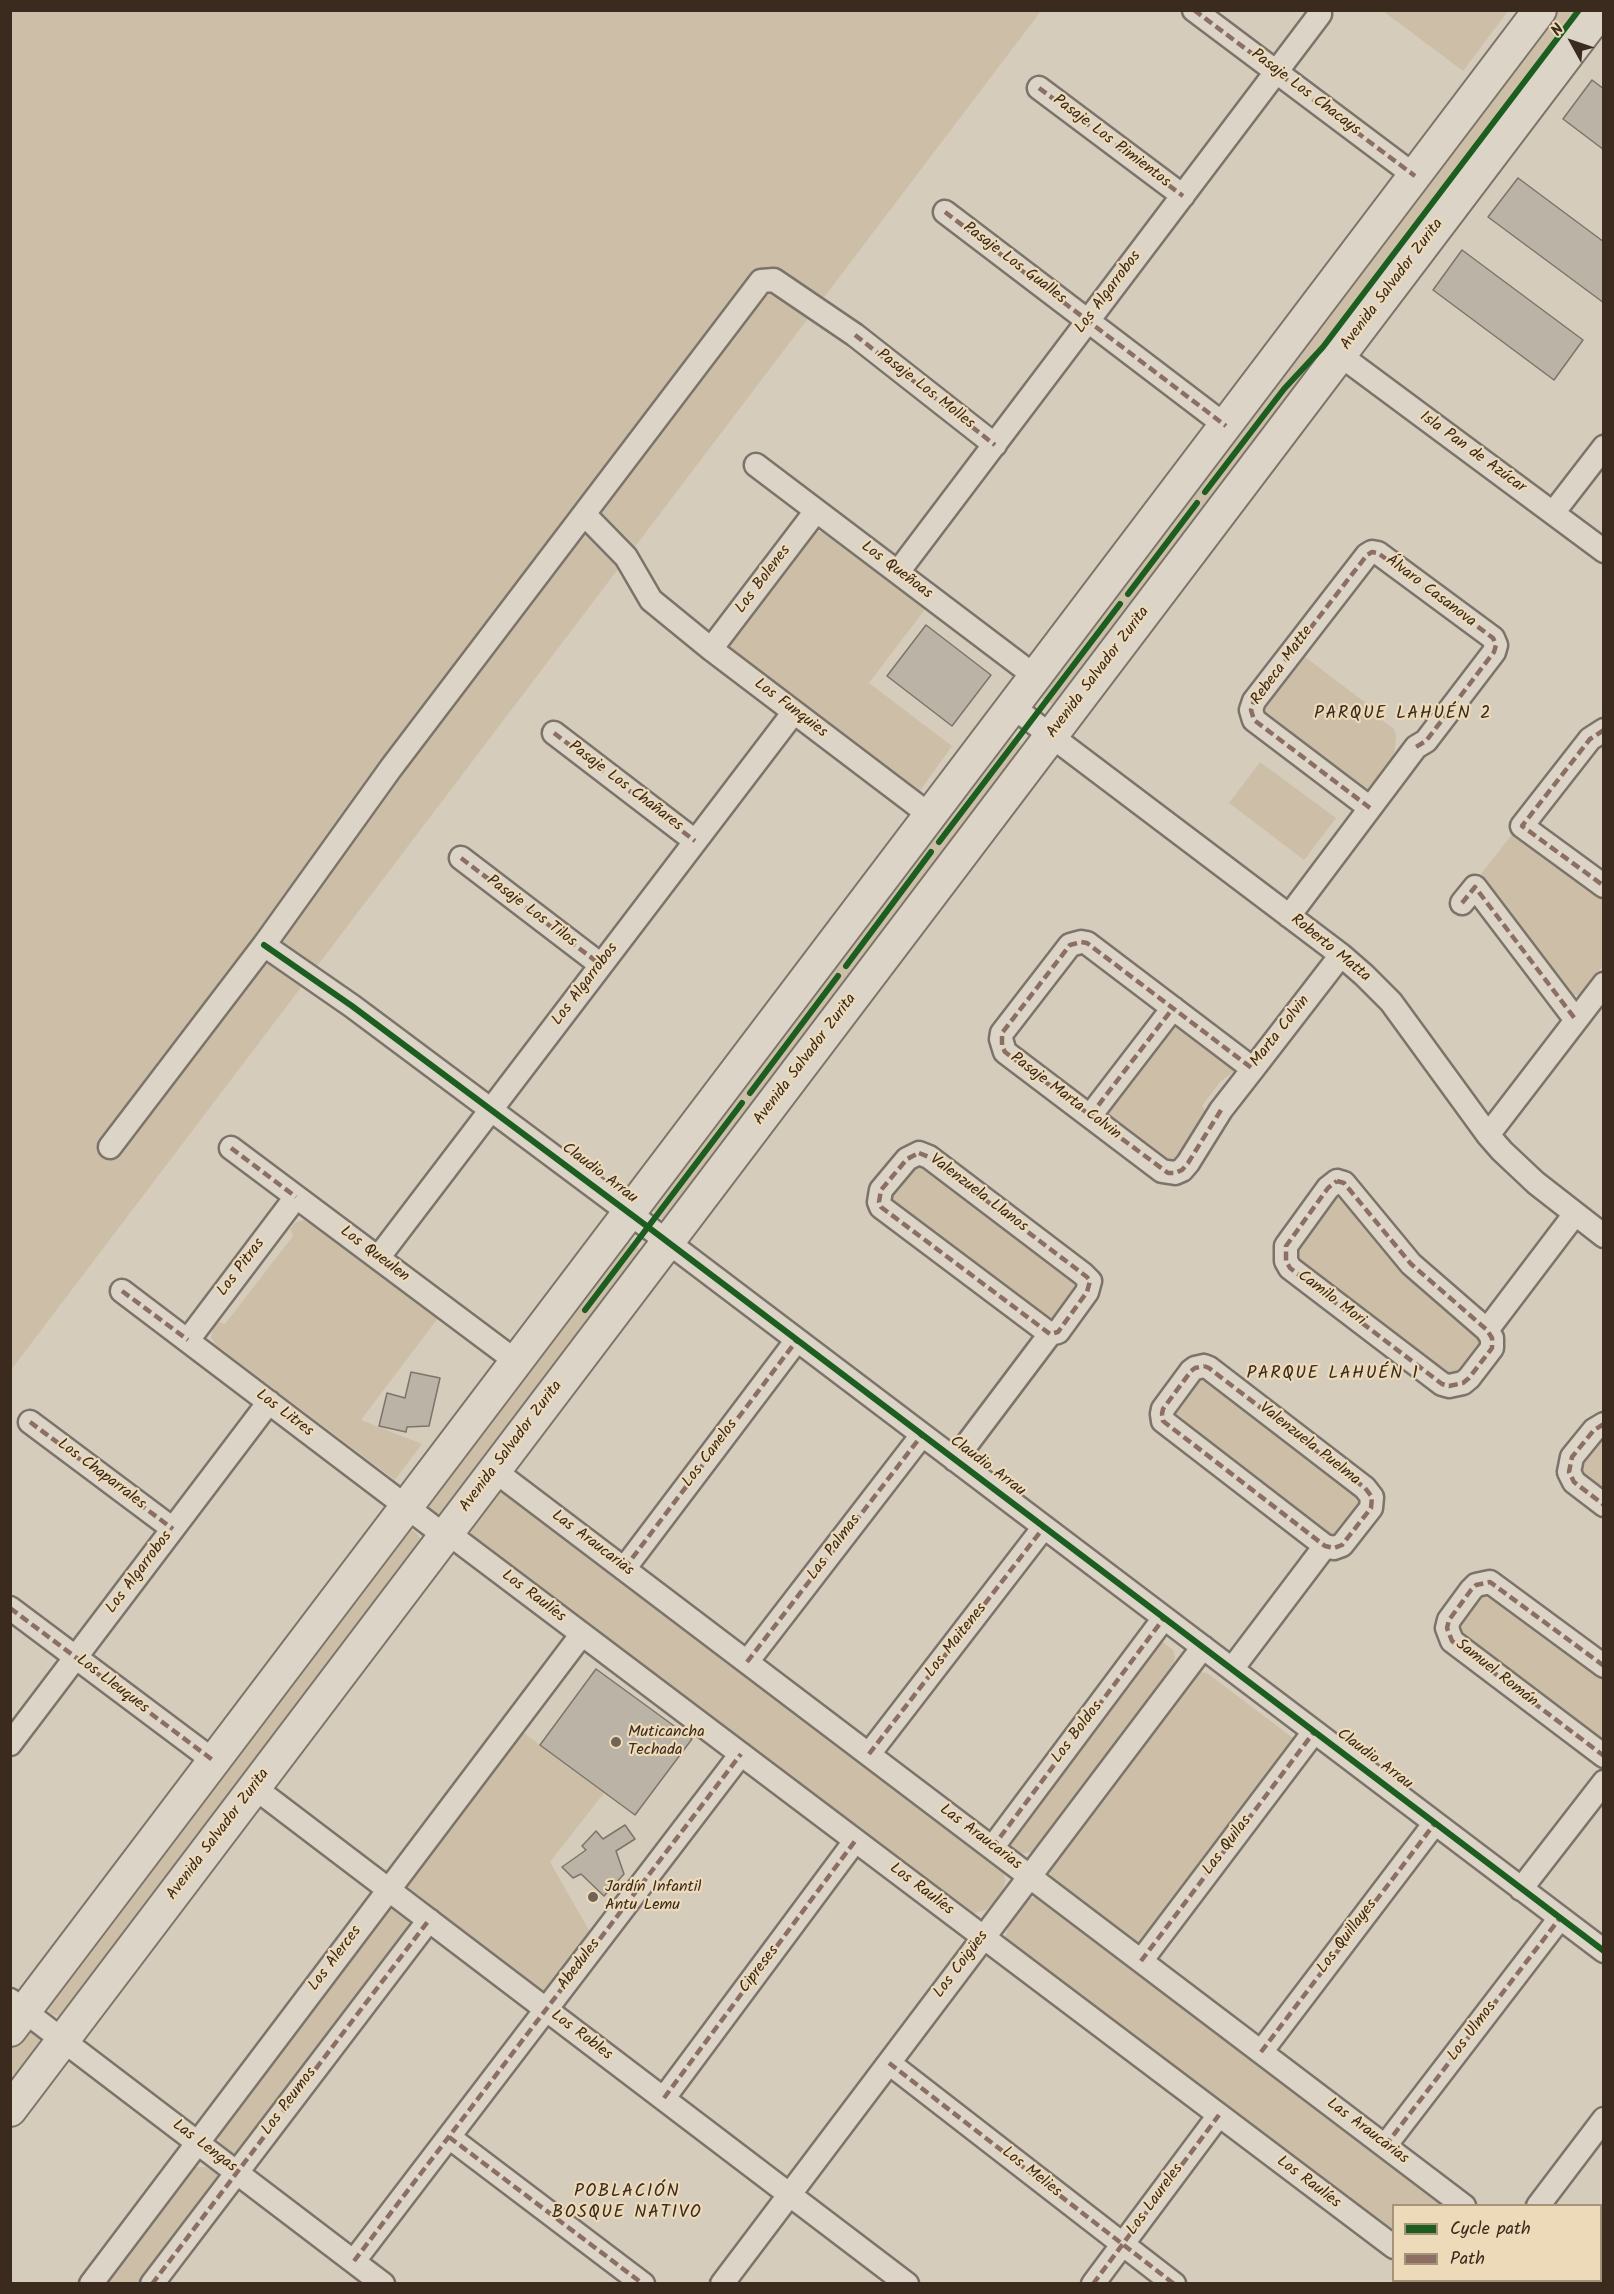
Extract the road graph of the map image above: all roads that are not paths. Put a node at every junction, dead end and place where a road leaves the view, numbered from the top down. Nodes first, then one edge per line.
1 (1194, 10) edge
2 (1540, 10) edge
3 (1601, 10) edge
4 (1320, 14) dead end
5 (1277, 72) junction
6 (1039, 88) dead end
7 (1415, 176) junction
8 (1183, 196) junction
9 (945, 212) dead end
10 (1088, 321) junction
11 (1340, 355) junction
12 (1226, 426) junction
13 (995, 444) junction
14 (1604, 447) edge
15 (756, 465) dead end
16 (816, 511) junction
17 (1553, 513) junction
18 (584, 514) junction
19 (1604, 551) edge
20 (1366, 555) joint
21 (898, 572) junction
22 (711, 649) junction
23 (1036, 677) junction
24 (1013, 707) junction
25 (794, 712) junction
26 (1604, 730) edge
27 (554, 733) dead end
28 (1051, 736) junction
29 (1370, 808) junction
30 (931, 816) junction
31 (695, 841) junction
32 (461, 858) dead end
33 (1604, 886) edge
34 (1462, 903) dead end
35 (1288, 916) junction
36 (264, 945) junction
37 (1341, 955) junction
38 (601, 965) junction
39 (1604, 984) edge
40 (1173, 1008) junction
41 (1576, 1020) junction
42 (1253, 1069) junction
43 (491, 1110) junction
44 (1221, 1110) joint
45 (1090, 1116) junction
46 (1488, 1135) junction
47 (110, 1147) dead end
48 (231, 1148) dead end
49 (296, 1197) junction
50 (629, 1213) junction
51 (1575, 1214) junction
52 (1604, 1236) edge
53 (668, 1242) junction
54 (378, 1258) junction
55 (122, 1292) dead end
56 (1487, 1330) junction
57 (1050, 1334) junction
58 (188, 1340) junction
59 (797, 1340) junction
60 (517, 1362) junction
61 (269, 1402) junction
62 (30, 1422) dead end
63 (1604, 1424) edge
64 (922, 1435) junction
65 (955, 1460) junction
66 (495, 1471) junction
67 (1604, 1504) edge
68 (407, 1507) junction
69 (1044, 1527) junction
70 (173, 1529) junction
71 (446, 1534) junction
72 (1325, 1546) junction
73 (624, 1569) junction
74 (10, 1608) edge
75 (1164, 1618) junction
76 (582, 1634) junction
77 (1203, 1647) junction
78 (76, 1657) junction
79 (747, 1662) junction
80 (1604, 1666) edge
81 (1232, 1669) junction
82 (1314, 1732) junction
83 (10, 1744) edge
84 (741, 1754) junction
85 (869, 1754) junction
86 (1604, 1756) edge
87 (214, 1761) junction
88 (1604, 1782) edge
89 (255, 1788) junction
90 (1435, 1823) junction
91 (855, 1841) junction
92 (992, 1848) junction
93 (1030, 1876) junction
94 (1521, 1889) junction
95 (389, 1890) junction
96 (1560, 1918) junction
97 (429, 1920) junction
98 (983, 1937) junction
99 (1604, 1951) edge
100 (1141, 1960) junction
101 (546, 2009) junction
102 (15, 2014) edge
103 (63, 2040) junction
104 (1262, 2052) junction
105 (889, 2063) junction
106 (664, 2098) junction
107 (10, 2110) edge
108 (1218, 2115) junction
109 (1604, 2119) edge
110 (449, 2137) junction
111 (197, 2142) junction
112 (1385, 2146) junction
113 (236, 2172) junction
114 (789, 2194) junction
115 (1463, 2204) edge
116 (1539, 2204) edge
117 (1123, 2244) junction
118 (1392, 2246) edge
119 (354, 2261) junction
120 (91, 2283) edge
121 (152, 2283) edge
122 (383, 2283) edge
123 (643, 2283) edge
124 (722, 2283) edge
125 (907, 2283) edge
126 (1093, 2283) edge
127 (1174, 2283) edge

1 - 5 street, Pasaje Los Chacays
2 - 7 main road
3 - 11 main road, Avenida Salvador Zurita
4 - 5 street, Los Algarrobos
5 - 7 street, Pasaje Los Chacays
5 - 8 street, Los Algarrobos
6 - 8 street, Pasaje Los Pimientos
7 - 12 main road
8 - 10 street, Los Algarrobos
9 - 10 street, Pasaje Los Gualles
10 - 12 street, Pasaje Los Gualles
10 - 13 street, Los Algarrobos
11 - 17 street, Isla Pan de Azúcar
11 - 28 main road, Avenida Salvador Zurita
12 - 23 main road
13 - 18 street, Pasaje Los Molles
13 - 21 street, Los Algarrobos
14 - 17 street
15 - 16 street, Los Queñoas
16 - 21 street, Los Queñoas
16 - 22 street, Los Bolenes
17 - 19 street, Isla Pan de Azúcar
18 - 22 street, Los Funquies
18 - 36 street, Pasaje Los Molles
20 - 29 street, Rebeca Matte
20 - 29 street, Álvaro Casanova
21 - 23 street, Los Queñoas
22 - 25 street, Los Funquies
23 - 24 main road
24 - 28 street, Roberto Matta
24 - 30 main road
25 - 30 street, Los Funquies
25 - 31 street, Los Algarrobos
26 - 33 street
27 - 31 street, Pasaje Los Chañares
28 - 35 street, Roberto Matta
28 - 53 main road, Avenida Salvador Zurita
29 - 35 street
30 - 50 main road
31 - 38 street, Los Algarrobos
32 - 38 street, Pasaje Los Tilos
34 - 41 street
35 - 37 street, Roberto Matta
36 - 43 street, Claudio Arrau
36 - 47 street, Pasaje Los Molles
37 - 42 street, Marta Colvin
37 - 46 street, Roberto Matta
38 - 43 street, Los Algarrobos
39 - 41 street
40 - 42 street, Pasaje Marta Colvin
40 - 45 street
40 - 45 street, Pasaje Marta Colvin
41 - 46 street
42 - 44 street, Marta Colvin
43 - 50 street, Claudio Arrau
43 - 54 street, Los Algarrobos
44 - 45 street, Pasaje Marta Colvin
46 - 51 street, Roberto Matta
48 - 49 street, Los Queulen
49 - 54 street, Los Queulen
49 - 58 street, Los Pitras
50 - 53 street, Claudio Arrau
50 - 60 main road
51 - 52 street, Roberto Matta
51 - 56 street
53 - 59 street, Claudio Arrau
53 - 66 main road, Avenida Salvador Zurita
54 - 60 street, Los Queulen
55 - 58 street, Los Litres
56 - 56 street, Camilo Mori
57 - 57 street, Valenzuela Llanos
57 - 65 street, Valenzuela Llanos
58 - 61 street, Los Litres
59 - 64 street, Claudio Arrau
59 - 73 street, Los Canelos
60 - 68 main road
61 - 68 street, Los Litres
61 - 70 street, Los Algarrobos
62 - 70 street, Los Chaparrales
63 - 67 street
64 - 65 street, Claudio Arrau
64 - 79 street, Las Palmas
65 - 69 street, Claudio Arrau
66 - 71 main road, Avenida Salvador Zurita
66 - 73 street, Las Araucarias
68 - 71 street, Los Litres
68 - 87 main road
69 - 75 street, Claudio Arrau
69 - 85 street, Los Maitenes
70 - 78 street, Los Algarrobos
71 - 76 street, Los Raulíes
71 - 89 main road, Avenida Salvador Zurita
72 - 72 street, Valenzuela Puelma
72 - 81 street, Valenzuela Puelma
73 - 79 street, Las Araucarias
74 - 78 street, Los Lleuques
75 - 77 street, Claudio Arrau
75 - 92 street, Los Boldos
76 - 84 street, Los Raulíes
76 - 95 street, Los Alerces
77 - 81 street, Claudio Arrau
77 - 93 street, Los Coigües
78 - 83 street, Los Algarrobos
78 - 87 street, Los Lleuques
79 - 85 street, Las Araucarias
80 - 86 street, Samuel Román
81 - 82 street, Claudio Arrau
82 - 90 street, Claudio Arrau
82 - 100 street, Las Quilas
84 - 91 street, Los Raulíes
84 - 101 street, Abedules
85 - 92 street, Las Araucarias
87 - 102 main road
88 - 94 street
89 - 95 street, Los Robles
89 - 103 main road, Avenida Salvador Zurita
90 - 94 street, Claudio Arrau
90 - 104 street, Los Quillayes
91 - 98 street, Los Raulíes
91 - 106 street, Cipreses
92 - 93 street, Las Araucarias
93 - 98 street, Los Coigües
93 - 100 street, Las Araucarias
94 - 96 street, Claudio Arrau
95 - 97 street, Los Robles
95 - 111 street, Los Alerces
96 - 99 street, Claudio Arrau
96 - 112 street, Los Ulmos
97 - 101 street, Los Robles
97 - 113 street, Los Peumos
98 - 105 street, Los Coigües
98 - 108 street, Los Raulíes
100 - 104 street, Las Araucarias
101 - 106 street, Los Robles
101 - 110 street, Abedules
102 - 103 street, Las Lengas
103 - 107 main road, Avenida Salvador Zurita
103 - 111 street, Las Lengas
104 - 112 street, Las Araucarias
105 - 114 street, Los Coigües
105 - 117 street, Los Melies
106 - 114 street, Los Robles
108 - 117 street, Los Laureles
108 - 118 street, Los Raulíes
109 - 116 street
110 - 119 street, Abedules
110 - 123 street
111 - 113 street, Las Lengas
111 - 120 street, Los Alerces
112 - 115 street, Las Araucarias
113 - 119 street, Las Lengas
113 - 121 street, Los Peumos
114 - 124 street, Los Coigües
114 - 125 street, Los Robles
117 - 126 street, Los Laureles
117 - 127 street, Los Melies
119 - 122 street, Las Lengas

